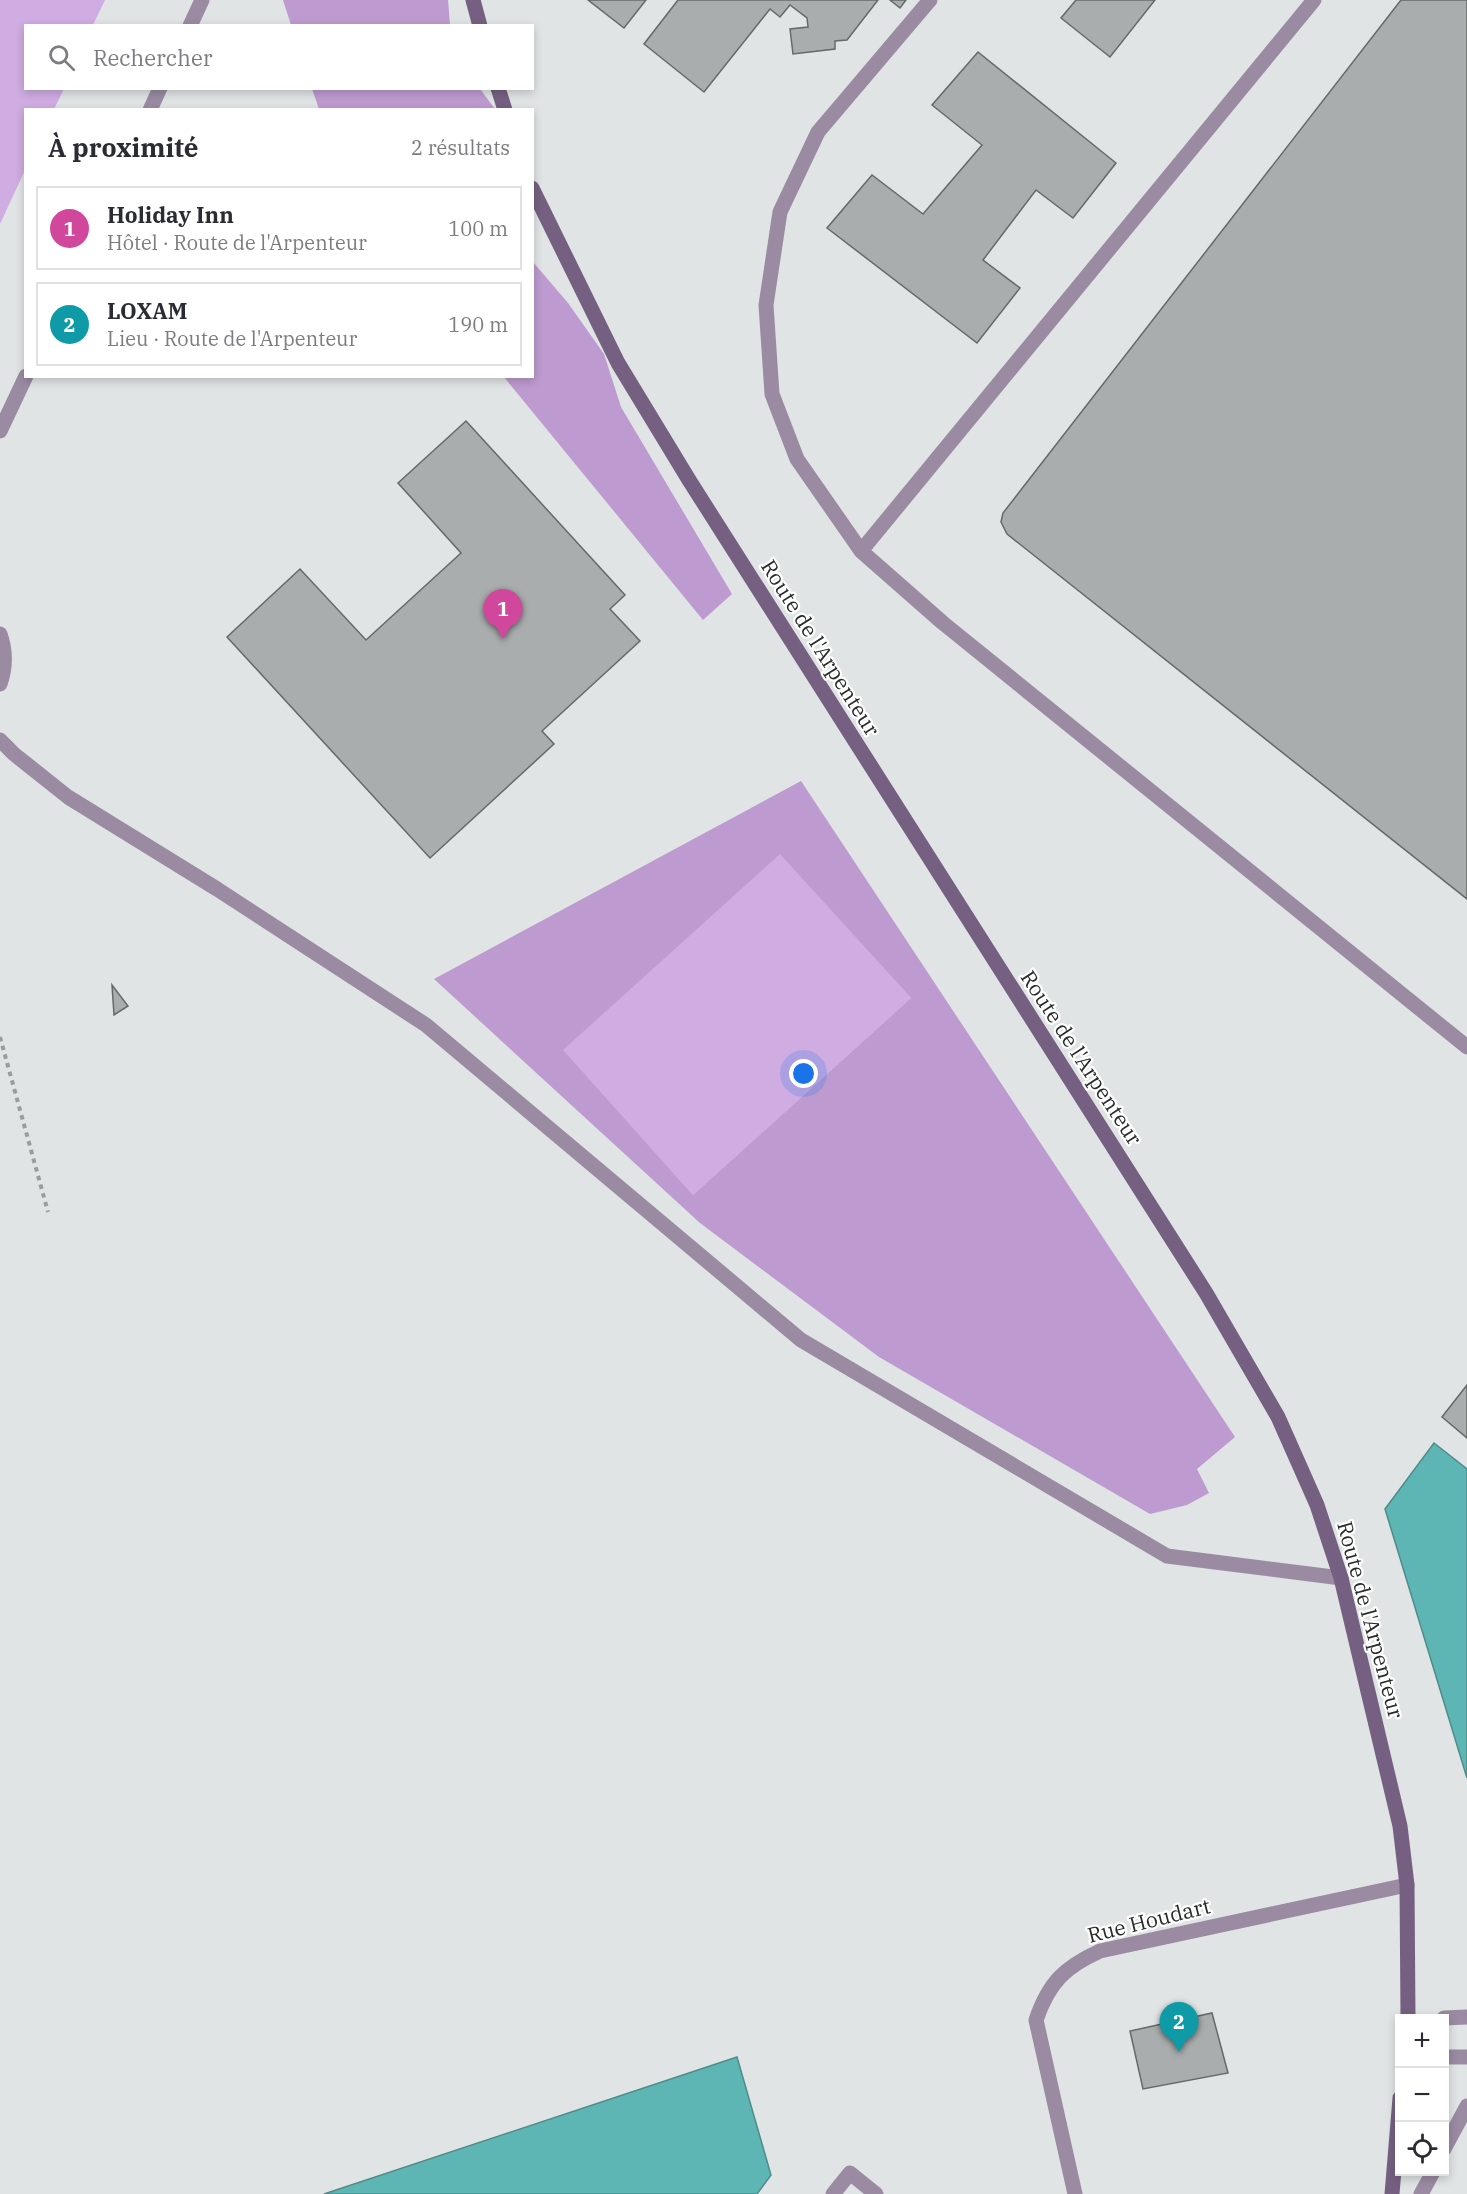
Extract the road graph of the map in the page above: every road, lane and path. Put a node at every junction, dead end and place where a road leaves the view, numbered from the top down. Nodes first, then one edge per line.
1 (202, 0) edge
2 (473, 0) edge
3 (930, 0) edge
4 (1314, 0) edge
5 (191, 24) edge
6 (479, 24) edge
7 (159, 90) edge
8 (499, 90) edge
9 (151, 108) edge
10 (504, 108) edge
11 (534, 192) edge
12 (25, 378) edge
13 (0, 431) edge
14 (861, 551) junction
15 (0, 634) edge
16 (0, 684) edge
17 (0, 740) edge
18 (0, 1037) edge
19 (1467, 1047) edge
20 (48, 1212) dead end
21 (1341, 1578) junction
22 (1407, 1885) junction
23 (1408, 2014) edge
24 (1467, 2016) edge
25 (1449, 2018) edge
26 (1449, 2057) edge
27 (1467, 2057) edge
28 (1467, 2106) edge
29 (1398, 2122) edge
30 (1449, 2140) edge
31 (1431, 2176) edge
32 (833, 2194) edge
33 (876, 2194) edge
34 (1075, 2194) edge
35 (1392, 2194) edge
36 (1421, 2194) edge

1 - 5 street
2 - 6 main road
3 - 14 street
4 - 14 street
7 - 9 street
8 - 10 main road
11 - 21 main road, Route de l'Arpenteur
12 - 13 street
14 - 19 street
15 - 16 street
17 - 21 street
18 - 20 path
21 - 22 main road, Route de l'Arpenteur
22 - 23 main road, Route de l'Arpenteur
22 - 34 street, Rue Houdart
24 - 25 street
26 - 27 street
28 - 30 street
29 - 35 main road
31 - 36 street
32 - 33 street

